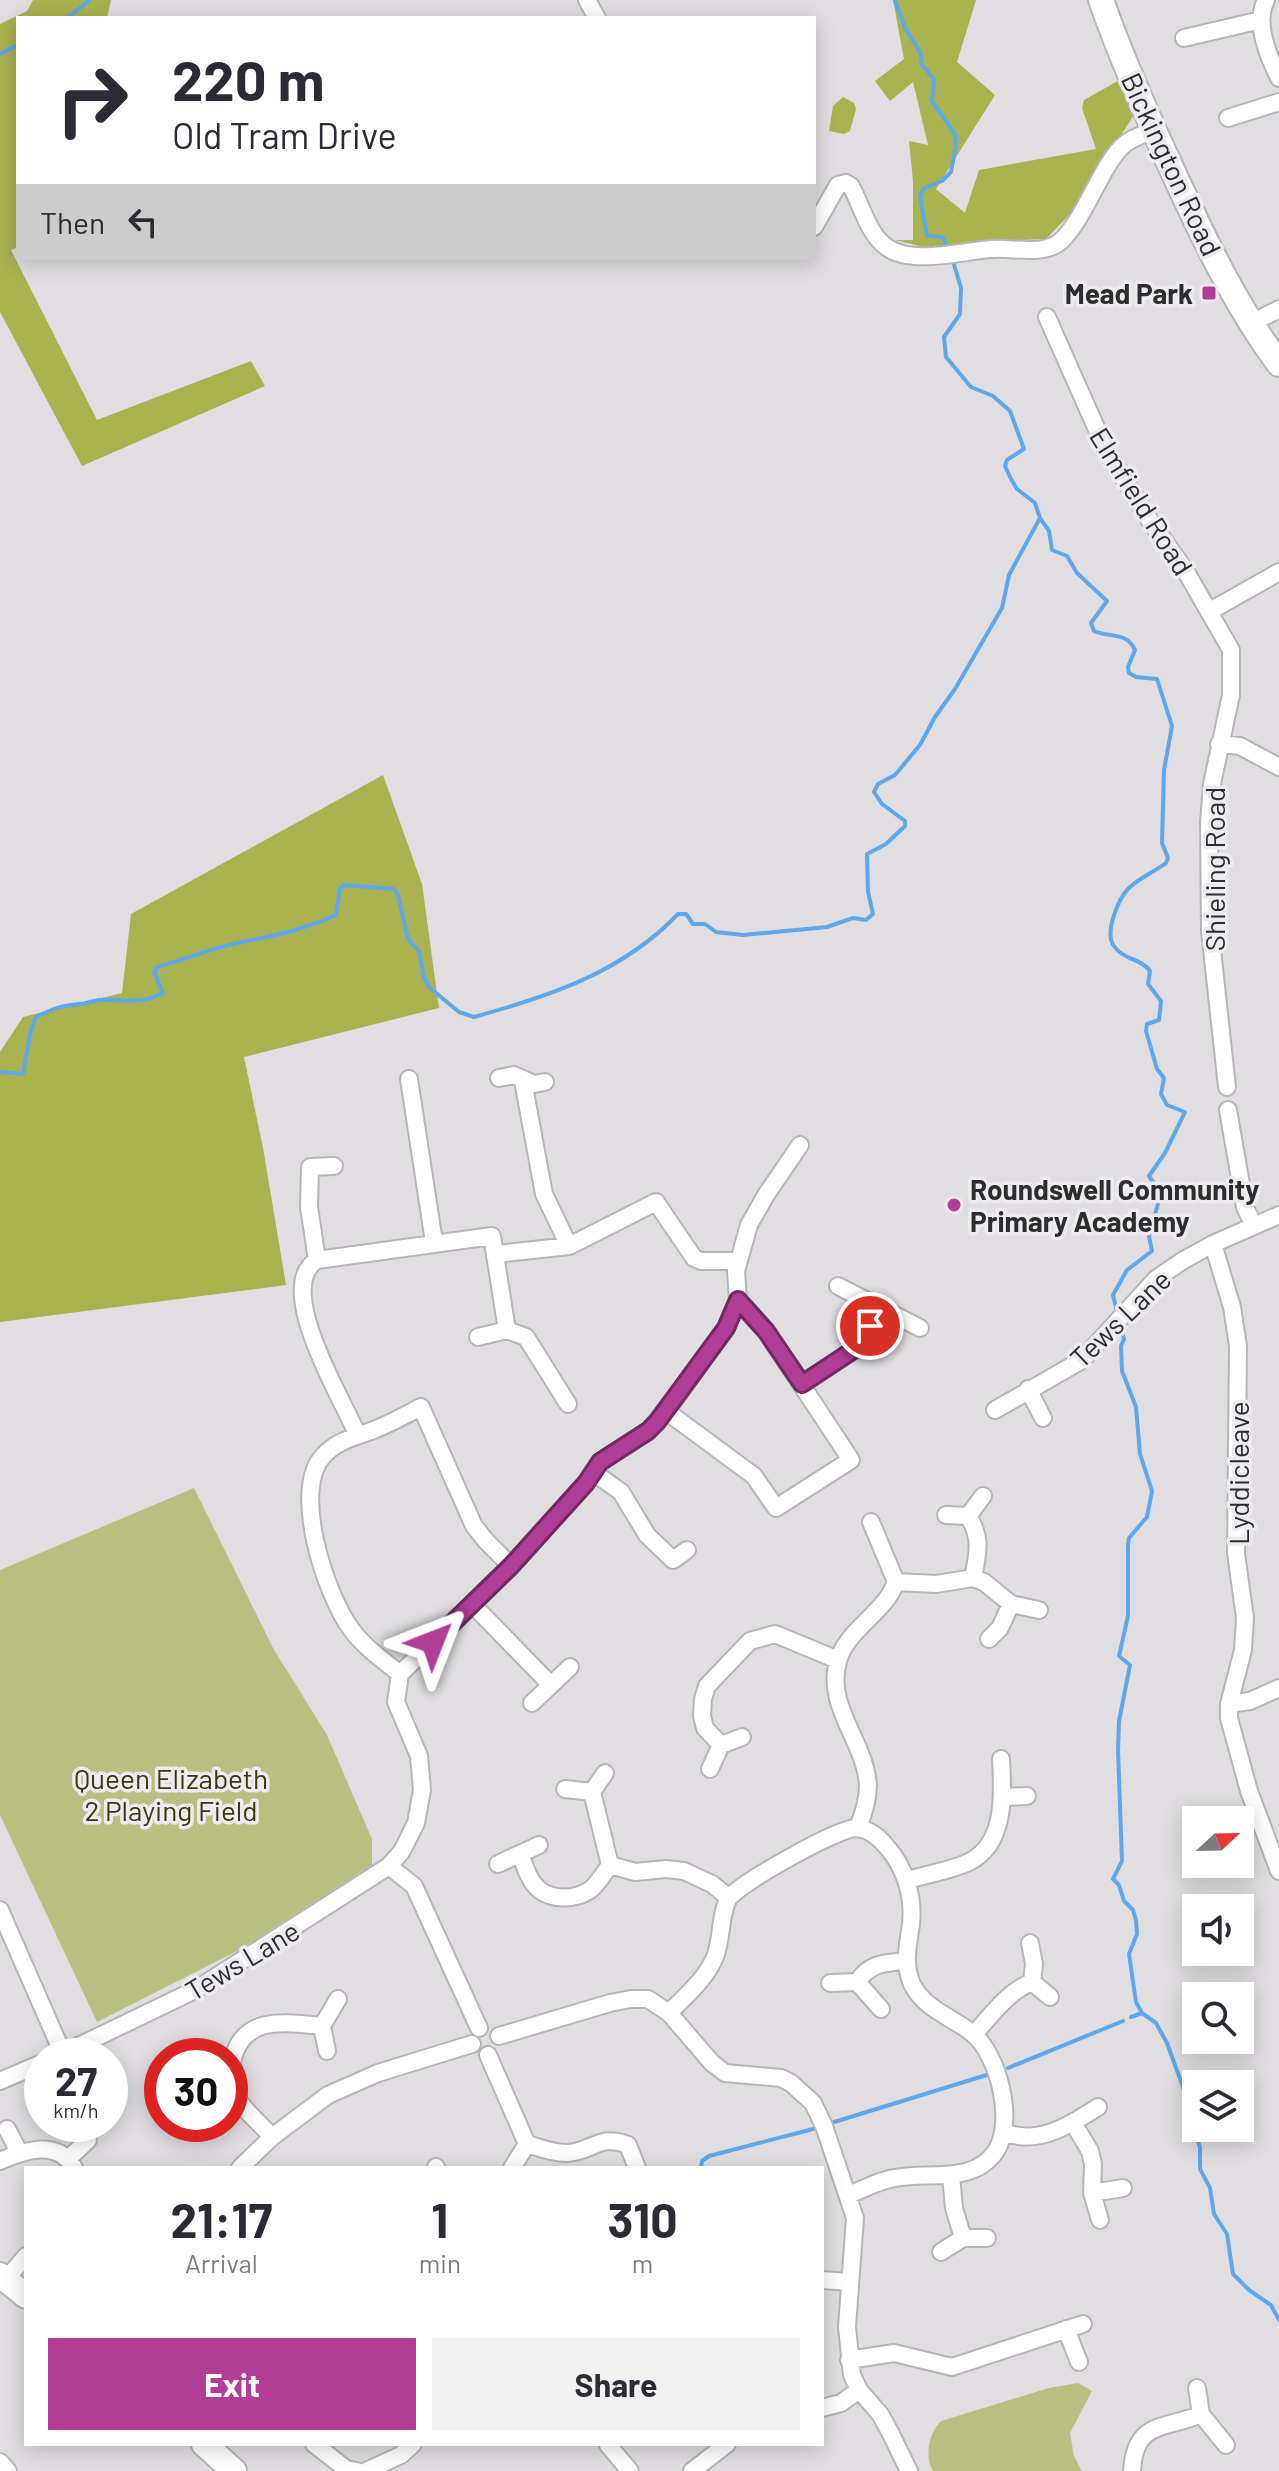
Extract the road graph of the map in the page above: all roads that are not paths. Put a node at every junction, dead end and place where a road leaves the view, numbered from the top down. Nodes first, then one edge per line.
1 (1101, 0) edge
2 (1266, 0) edge
3 (1261, 20) junction
4 (1184, 38) dead end
5 (1279, 78) edge
6 (1279, 102) edge
7 (1228, 118) dead end
8 (1154, 130) junction
9 (816, 224) edge
10 (1279, 309) edge
11 (1044, 313) dead end
12 (1250, 324) junction
13 (1279, 364) edge
14 (1279, 572) edge
15 (1210, 611) junction
16 (1219, 744) junction
17 (1279, 767) edge
18 (499, 1078) dead end
19 (409, 1079) dead end
20 (523, 1081) junction
21 (545, 1082) dead end
22 (1227, 1087) dead end
23 (1228, 1110) dead end
24 (800, 1145) dead end
25 (334, 1166) dead end
26 (1279, 1215) edge
27 (1254, 1226) junction
28 (434, 1242) junction
29 (1213, 1244) junction
30 (569, 1246) junction
31 (497, 1254) junction
32 (317, 1260) junction
33 (739, 1261) junction
34 (838, 1286) dead end
35 (738, 1300) junction
36 (880, 1307) junction
37 (920, 1328) dead end
38 (507, 1330) junction
39 (478, 1337) dead end
40 (802, 1384) junction
41 (1028, 1389) junction
42 (568, 1404) dead end
43 (995, 1410) dead end
44 (666, 1411) junction
45 (1043, 1418) dead end
46 (357, 1434) junction
47 (593, 1472) junction
48 (983, 1496) dead end
49 (946, 1515) dead end
50 (968, 1516) junction
51 (871, 1522) dead end
52 (687, 1550) dead end
53 (511, 1566) junction
54 (973, 1578) junction
55 (896, 1582) junction
56 (472, 1604) junction
57 (1011, 1604) junction
58 (1039, 1610) dead end
59 (989, 1639) dead end
60 (838, 1660) junction
61 (570, 1667) dead end
62 (400, 1674) junction
63 (551, 1685) junction
64 (1279, 1688) edge
65 (532, 1703) dead end
66 (1229, 1704) junction
67 (742, 1737) dead end
68 (721, 1745) junction
69 (1001, 1759) dead end
70 (710, 1769) dead end
71 (605, 1773) dead end
72 (565, 1789) dead end
73 (592, 1792) junction
74 (1027, 1796) dead end
75 (1003, 1797) junction
76 (858, 1828) junction
77 (539, 1845) dead end
78 (520, 1854) junction
79 (498, 1864) dead end
80 (610, 1865) junction
81 (389, 1866) junction
82 (1279, 1871) edge
83 (908, 1880) junction
84 (729, 1898) junction
85 (0, 1910) edge
86 (4, 1932) edge
87 (1030, 1943) dead end
88 (905, 1961) junction
89 (857, 1982) junction
90 (1032, 1982) junction
91 (830, 1983) dead end
92 (1050, 1997) dead end
93 (338, 1999) dead end
94 (881, 2009) dead end
95 (669, 2013) junction
96 (322, 2026) junction
97 (479, 2028) junction
98 (974, 2034) junction
99 (499, 2036) junction
100 (53, 2038) edge
101 (96, 2038) edge
102 (244, 2038) edge
103 (472, 2044) junction
104 (327, 2051) dead end
105 (488, 2055) junction
106 (24, 2071) edge
107 (0, 2081) edge
108 (1098, 2107) dead end
109 (248, 2111) edge
110 (1073, 2123) junction
111 (7, 2129) dead end
112 (1004, 2132) junction
113 (272, 2137) junction
114 (87, 2142) edge
115 (527, 2144) junction
116 (19, 2152) junction
117 (0, 2161) edge
118 (71, 2163) edge
119 (242, 2166) edge
120 (513, 2166) edge
121 (636, 2166) edge
122 (951, 2176) junction
123 (1123, 2188) dead end
124 (1092, 2193) junction
125 (849, 2195) junction
126 (1100, 2220) dead end
127 (963, 2238) junction
128 (987, 2238) dead end
129 (941, 2252) dead end
130 (24, 2258) edge
131 (3, 2277) edge
132 (824, 2280) edge
133 (850, 2282) junction
134 (24, 2294) edge
135 (1083, 2324) dead end
136 (1066, 2329) junction
137 (849, 2360) junction
138 (1079, 2362) dead end
139 (1197, 2388) dead end
140 (859, 2390) junction
141 (824, 2407) edge
142 (1201, 2414) junction
143 (1226, 2445) dead end
144 (206, 2446) edge
145 (320, 2446) edge
146 (411, 2446) edge
147 (609, 2446) edge
148 (724, 2446) edge
149 (0, 2462) edge
150 (8, 2471) edge
151 (234, 2471) edge
152 (357, 2471) edge
153 (366, 2471) edge
154 (630, 2471) edge
155 (692, 2471) edge
156 (909, 2471) edge
157 (1132, 2471) edge

1 - 8 main road, Bickington Road
2 - 3 street
3 - 4 street
3 - 5 street
6 - 7 street
8 - 9 street
8 - 12 main road, Bickington Road
10 - 12 street
11 - 15 street, Elmfield Road
12 - 13 main road, Bickington Road
14 - 15 street
15 - 16 street, Shieling Road
16 - 17 street
16 - 22 street, Shieling Road
18 - 20 street
19 - 28 street
20 - 21 street
20 - 30 street
23 - 27 street
24 - 33 street
25 - 32 street
26 - 27 street, Tews Lane
27 - 29 street, Tews Lane
28 - 31 street
28 - 32 street
29 - 41 street, Tews Lane
29 - 66 street, Lyddicleave
30 - 31 street
30 - 33 street
31 - 38 street
32 - 46 street
33 - 35 street
34 - 36 street
35 - 40 street
35 - 44 street
36 - 37 street
36 - 40 street
38 - 39 street
38 - 42 street
40 - 44 street
41 - 43 street, Tews Lane
41 - 45 street
44 - 47 street
46 - 53 street
46 - 62 street
47 - 52 street
47 - 53 street
48 - 50 street
49 - 50 street
50 - 54 street
51 - 55 street
53 - 56 street
54 - 55 street
54 - 57 street
55 - 60 street
56 - 62 street
56 - 63 street
57 - 58 street
57 - 59 street
60 - 68 street
60 - 76 street
61 - 63 street
62 - 81 street, Tews Lane
63 - 65 street
64 - 66 street
66 - 82 street, Lyddicleave
67 - 68 street
68 - 70 street
69 - 75 street
71 - 73 street
72 - 73 street
73 - 80 street
74 - 75 street
75 - 83 street
76 - 83 street
76 - 84 street
77 - 78 street
78 - 79 street
78 - 80 street
80 - 84 street
81 - 97 street
81 - 101 street, Tews Lane
83 - 88 street
84 - 95 street
85 - 86 street
86 - 100 street
87 - 90 street
88 - 89 street
88 - 98 street
89 - 91 street
89 - 94 street
90 - 92 street
90 - 98 street
93 - 96 street
95 - 99 street
95 - 125 street
96 - 102 street
96 - 104 street
97 - 99 street
97 - 103 street
98 - 112 street
99 - 105 street
103 - 105 street
103 - 113 street
105 - 115 street
106 - 107 street
108 - 110 street
109 - 113 street
110 - 112 street
110 - 124 street
111 - 116 street
112 - 122 street
113 - 119 street
114 - 118 street
115 - 120 street
115 - 121 street
116 - 117 street
116 - 118 street
122 - 125 street
122 - 127 street
123 - 124 street
124 - 126 street
125 - 133 street
127 - 128 street
127 - 129 street
130 - 131 street
131 - 134 main road
132 - 133 street
133 - 137 street
135 - 136 street
136 - 137 street
136 - 138 street
137 - 140 street
139 - 142 street
140 - 141 street
140 - 156 street
142 - 143 street
142 - 157 street
144 - 151 main road
145 - 152 street
146 - 153 street
147 - 154 street
148 - 155 street
149 - 150 street

